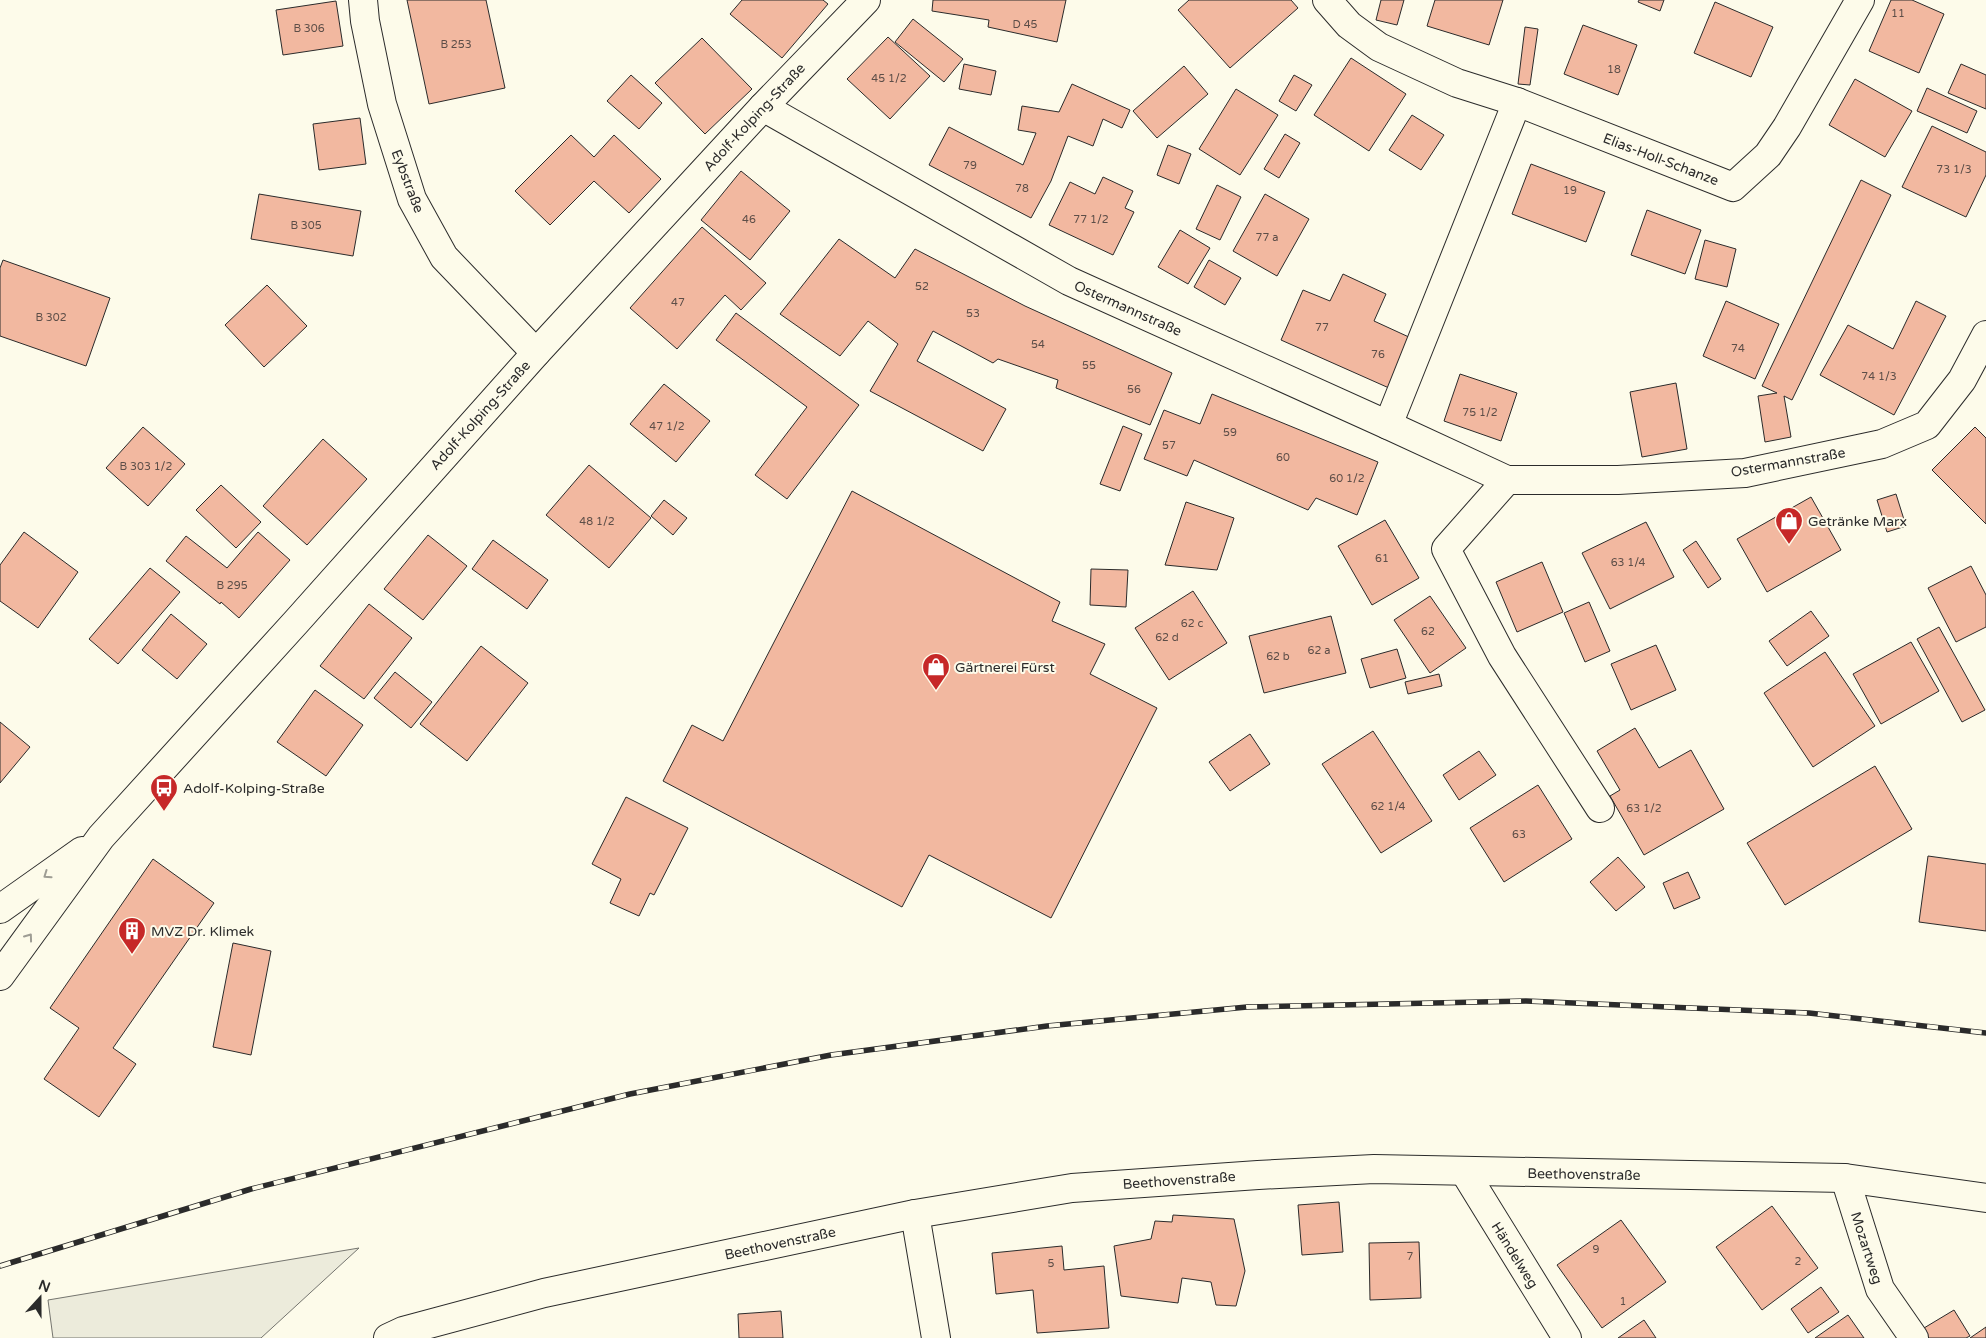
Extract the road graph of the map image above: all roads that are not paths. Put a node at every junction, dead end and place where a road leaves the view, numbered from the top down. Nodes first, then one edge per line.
1 (363, 0) edge
2 (866, 0) edge
3 (1326, 0) edge
4 (1860, 0) edge
5 (1517, 102) junction
6 (764, 107) junction
7 (1986, 335) edge
8 (536, 353) junction
9 (1388, 425) junction
10 (1507, 480) junction
11 (1600, 808) dead end
12 (101, 837) junction
13 (0, 909) edge
14 (0, 976) edge
15 (1464, 1172) junction
16 (1845, 1178) junction
17 (1986, 1198) edge
18 (915, 1214) junction
19 (388, 1338) edge
20 (936, 1338) edge
21 (1567, 1338) edge
22 (1914, 1338) edge

1 - 8 street, Eybstraße
2 - 6 street, Adolf-Kolping-Straße
3 - 5 street, Elias-Holl-Schanze
4 - 5 street, Elias-Holl-Schanze
5 - 9 street
6 - 8 street, Adolf-Kolping-Straße
6 - 9 street, Ostermannstraße
7 - 10 street, Ostermannstraße
8 - 12 street, Adolf-Kolping-Straße
9 - 10 street, Ostermannstraße
10 - 11 street
12 -> 13 street, Adolf-Kolping-Straße
14 -> 12 street, Adolf-Kolping-Straße
15 - 16 street, Beethovenstraße
15 - 18 street, Beethovenstraße
15 - 21 street, Händelweg
16 - 17 street, Beethovenstraße
16 - 22 street, Mozartweg
18 - 19 street, Beethovenstraße
18 - 20 street

